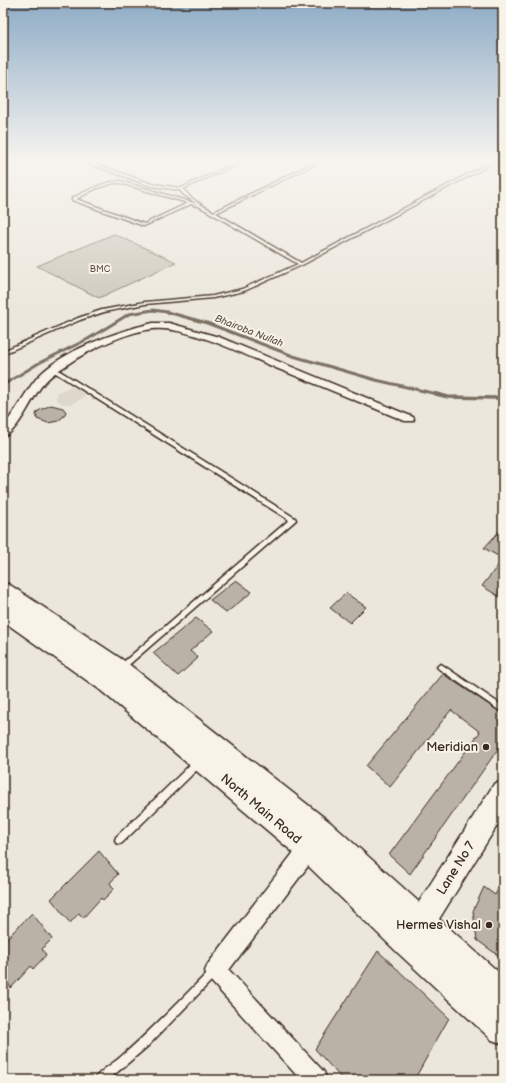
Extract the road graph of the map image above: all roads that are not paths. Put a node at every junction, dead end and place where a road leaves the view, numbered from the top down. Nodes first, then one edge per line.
1 (106, 212) edge
2 (174, 212) edge
3 (211, 212) edge
4 (217, 212) edge
5 (400, 212) edge
6 (214, 213) junction
7 (301, 264) junction
8 (3, 353) edge
9 (53, 369) junction
10 (409, 419) dead end
11 (3, 433) edge
12 (3, 590) edge
13 (3, 610) edge
14 (442, 667) dead end
15 (119, 669) junction
16 (503, 710) edge
17 (201, 760) junction
18 (503, 793) edge
19 (119, 840) dead end
20 (315, 840) junction
21 (415, 933) junction
22 (215, 972) junction
23 (503, 996) edge
24 (503, 1029) edge
25 (99, 1080) edge
26 (316, 1080) edge

1 - 2 lane
3 - 6 lane
4 - 6 lane
5 - 7 lane
6 - 7 lane
7 - 8 lane
9 - 10 street
9 - 11 street
9 - 15 lane
12 - 15 main road, North Main Road
13 - 17 main road, North Main Road
14 - 16 lane
15 - 20 main road, North Main Road
17 - 19 lane
17 - 20 main road, North Main Road
18 - 21 main road, Lane No 7
20 - 21 main road, North Main Road
20 - 22 street
21 - 23 main road, North Main Road
21 - 24 main road, North Main Road
22 - 25 lane
22 - 26 street

